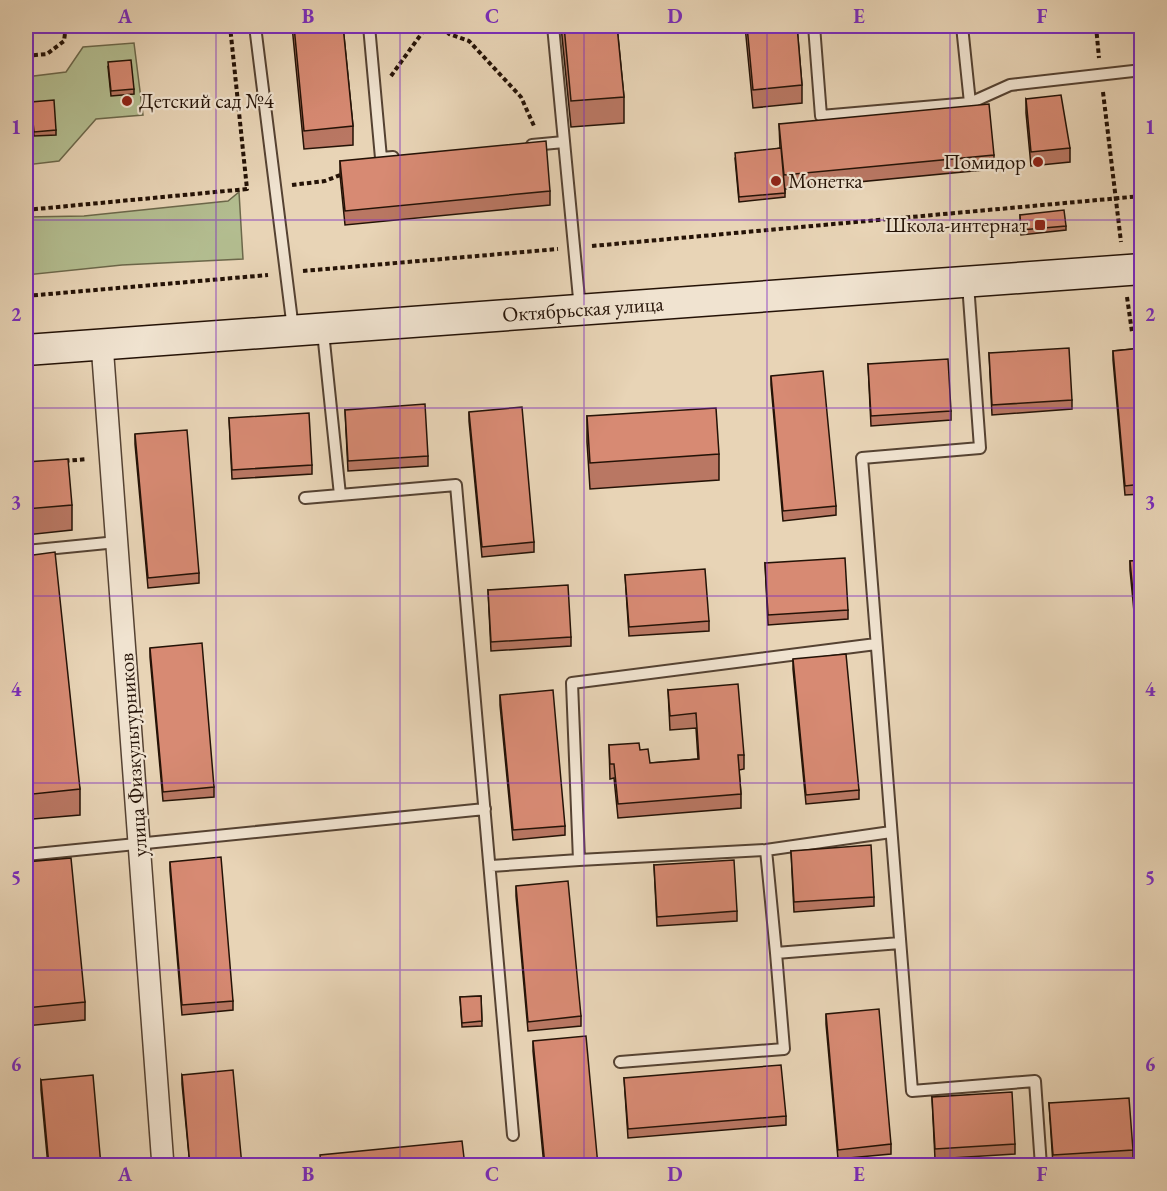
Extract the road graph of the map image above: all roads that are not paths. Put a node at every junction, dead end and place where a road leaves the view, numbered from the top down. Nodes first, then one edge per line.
1 (255, 26) edge
2 (369, 26) edge
3 (554, 26) edge
4 (814, 26) edge
5 (962, 26) edge
6 (1142, 70) edge
7 (970, 103) junction
8 (564, 142) junction
9 (518, 146) edge
10 (404, 156) edge
11 (1133, 269) edge
12 (968, 281) junction
13 (580, 309) junction
14 (322, 328) junction
15 (293, 330) junction
16 (102, 344) junction
17 (26, 350) edge
18 (340, 495) junction
19 (305, 498) dead end
20 (117, 542) junction
21 (26, 551) edge
22 (876, 644) junction
23 (485, 809) junction
24 (891, 832) junction
25 (139, 844) junction
26 (766, 850) junction
27 (26, 855) edge
28 (579, 860) junction
29 (491, 866) junction
30 (900, 943) junction
31 (776, 953) junction
32 (620, 1062) dead end
33 (513, 1135) dead end
34 (164, 1166) edge
35 (1041, 1166) edge

1 - 15 lane
2 - 10 lane
3 - 8 lane
4 - 7 lane
5 - 7 lane
6 - 7 lane
8 - 9 lane
8 - 13 lane
11 - 12 main road, Октябрьская улица
12 - 13 main road, Октябрьская улица
12 - 22 lane
13 - 14 main road, Октябрьская улица
14 - 15 main road, Октябрьская улица
14 - 18 lane
15 - 16 main road, Октябрьская улица
16 - 17 main road, Октябрьская улица
16 - 20 street, улица Физкультурников
18 - 19 lane
18 - 23 lane
20 - 21 lane
20 - 25 street, улица Физкультурников
22 - 24 lane
22 - 28 lane
23 - 25 lane
23 - 29 lane
24 - 26 lane
24 - 30 lane
25 - 27 lane
25 - 34 street, улица Физкультурников
26 - 28 lane
26 - 31 lane
28 - 29 lane
29 - 33 lane
30 - 31 lane
30 - 35 lane
31 - 32 lane

